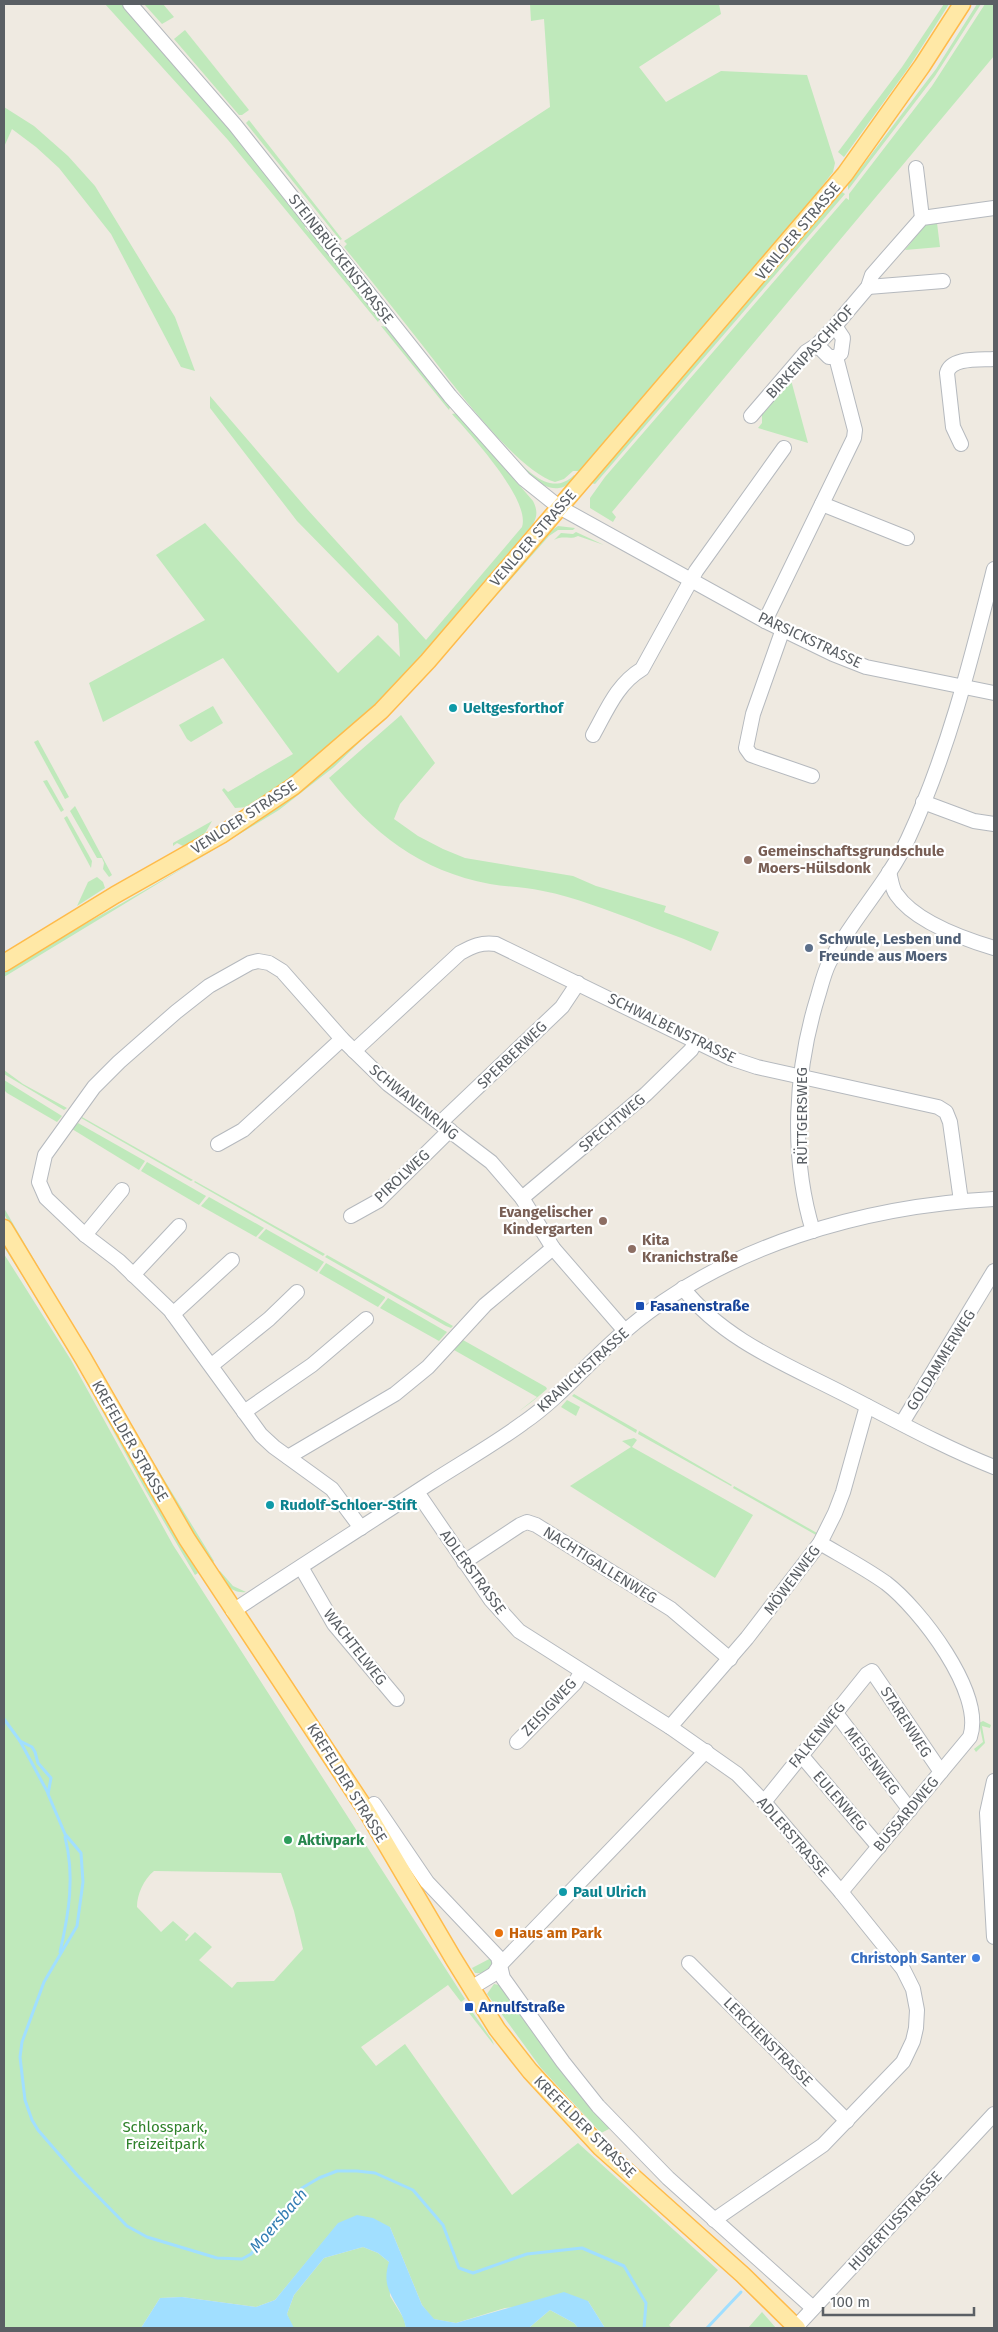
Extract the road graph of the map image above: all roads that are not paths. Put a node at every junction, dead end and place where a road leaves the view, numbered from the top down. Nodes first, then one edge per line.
1 (130, 4) edge
2 (962, 4) edge
3 (916, 168) dead end
4 (994, 208) edge
5 (922, 218) junction
6 (943, 281) dead end
7 (868, 288) junction
8 (835, 326) junction
9 (817, 345) junction
10 (836, 358) junction
11 (994, 359) edge
12 (751, 416) dead end
13 (961, 444) dead end
14 (784, 448) dead end
15 (822, 504) junction
16 (559, 507) junction
17 (907, 538) dead end
18 (994, 569) edge
19 (691, 580) junction
20 (765, 621) junction
21 (782, 629) junction
22 (964, 688) junction
23 (994, 693) edge
24 (593, 734) dead end
25 (812, 776) dead end
26 (923, 802) junction
27 (994, 824) edge
28 (889, 872) junction
29 (994, 948) edge
30 (4, 963) edge
31 (578, 982) junction
32 (342, 1039) junction
33 (696, 1041) junction
34 (354, 1051) junction
35 (800, 1075) junction
36 (445, 1126) junction
37 (218, 1144) dead end
38 (122, 1190) dead end
39 (522, 1198) junction
40 (994, 1199) edge
41 (960, 1201) junction
42 (351, 1216) dead end
43 (179, 1226) dead end
44 (4, 1228) edge
45 (813, 1231) junction
46 (85, 1235) junction
47 (553, 1248) junction
48 (232, 1260) dead end
49 (994, 1271) edge
50 (133, 1275) junction
51 (683, 1288) junction
52 (297, 1292) dead end
53 (173, 1314) junction
54 (366, 1319) dead end
55 (625, 1331) junction
56 (212, 1365) junction
57 (867, 1406) junction
58 (244, 1412) junction
59 (902, 1423) junction
60 (288, 1457) junction
61 (994, 1467) edge
62 (417, 1492) junction
63 (361, 1528) junction
64 (820, 1543) junction
65 (464, 1562) junction
66 (301, 1567) junction
67 (233, 1611) junction
68 (730, 1659) junction
69 (872, 1671) joint
70 (580, 1672) junction
71 (396, 1699) dead end
72 (835, 1712) junction
73 (670, 1726) junction
74 (517, 1742) dead end
75 (706, 1751) junction
76 (801, 1755) junction
77 (941, 1772) junction
78 (994, 1783) edge
79 (764, 1802) junction
80 (374, 1804) dead end
81 (910, 1810) junction
82 (879, 1847) junction
83 (841, 1892) junction
84 (994, 1937) edge
85 (689, 1963) dead end
86 (500, 1965) junction
87 (471, 1988) junction
88 (994, 2114) edge
89 (847, 2121) junction
90 (714, 2220) junction
91 (813, 2308) junction
92 (796, 2328) edge

1 - 16 street, STEINBRÜCKENSTRASSE
2 - 16 main road, VENLOER STRASSE
3 - 5 street
4 - 5 street
5 - 7 street, BIRKENPASCHHOF
6 - 7 street
7 - 8 street, BIRKENPASCHHOF
8 - 9 street, BIRKENPASCHHOF
8 - 10 street
9 - 10 street
9 - 12 street, BIRKENPASCHHOF
10 - 15 street
11 - 13 street
14 - 19 street
15 - 17 street
15 - 20 street
16 - 19 street, PARSICKSTRASSE
16 - 30 main road, VENLOER STRASSE
18 - 22 street, RÜTTGERSWEG
19 - 20 street, PARSICKSTRASSE
19 - 24 street
20 - 21 street, PARSICKSTRASSE
21 - 22 street, PARSICKSTRASSE
21 - 25 street
22 - 23 street, PARSICKSTRASSE
22 - 26 street, RÜTTGERSWEG
26 - 27 street
26 - 28 street, RÜTTGERSWEG
28 - 29 street
28 - 35 street, RÜTTGERSWEG
31 - 33 street, SCHWALBENSTRASSE
31 - 34 street, SCHWALBENSTRASSE
31 - 36 street, SPERBERWEG
32 - 34 street, SCHWANENRING
32 - 37 street
32 - 46 street, SCHWANENRING
33 - 35 street, SCHWALBENSTRASSE
33 - 39 street, SPECHTWEG
34 - 36 street, SCHWANENRING
35 - 41 street, SCHWALBENSTRASSE
35 - 45 street, RÜTTGERSWEG
36 - 39 street, SCHWANENRING
36 - 42 street, PIROLWEG
38 - 46 street
39 - 47 street, SCHWANENRING
40 - 41 street, KRANICHSTRASSE
41 - 45 street, KRANICHSTRASSE
43 - 50 street
44 - 67 main road, KREFELDER STRASSE
45 - 51 street, KRANICHSTRASSE
46 - 50 street, SCHWANENRING
47 - 55 street, SCHWANENRING
47 - 60 street
48 - 53 street
49 - 59 street, GOLDAMMERWEG
50 - 53 street, SCHWANENRING
51 - 55 street, KRANICHSTRASSE
51 - 57 street
52 - 56 street
53 - 56 street, SCHWANENRING
54 - 58 street
55 - 62 street, KRANICHSTRASSE
56 - 58 street, SCHWANENRING
57 - 59 street
57 - 64 street, MÖWENWEG
58 - 60 street, SCHWANENRING
59 - 61 street
60 - 63 street, SCHWANENRING
62 - 63 street, KRANICHSTRASSE
62 - 65 street, ADLERSTRASSE
63 - 66 street, KRANICHSTRASSE
64 - 68 street, MÖWENWEG
64 - 77 street, BUSSARDWEG
65 - 68 street, NACHTIGALLENWEG
65 - 70 street, ADLERSTRASSE
66 - 67 street, KRANICHSTRASSE
66 - 71 street, WACHTELWEG
67 - 87 main road, KREFELDER STRASSE
68 - 73 street, MÖWENWEG
69 - 72 street, FALKENWEG
69 - 77 street, STARENWEG
70 - 73 street, ADLERSTRASSE
70 - 74 street, ZEISIGWEG
72 - 76 street, FALKENWEG
72 - 81 street, MEISENWEG
73 - 75 street, ADLERSTRASSE
75 - 79 street, ADLERSTRASSE
75 - 86 street
76 - 79 street, FALKENWEG
76 - 82 street, EULENWEG
77 - 81 street, BUSSARDWEG
78 - 84 street
79 - 83 street, ADLERSTRASSE
80 - 86 street, KREFELDER STRASSE
81 - 82 street, BUSSARDWEG
82 - 83 street, BUSSARDWEG
83 - 89 street, ADLERSTRASSE
85 - 89 street, LERCHENSTRASSE
86 - 87 street
86 - 90 street, KREFELDER STRASSE
87 - 92 main road, KREFELDER STRASSE
88 - 91 street, HUBERTUSSTRASSE
89 - 90 street, ADLERSTRASSE
90 - 91 street, KREFELDER STRASSE
91 - 92 street, HUBERTUSSTRASSE

